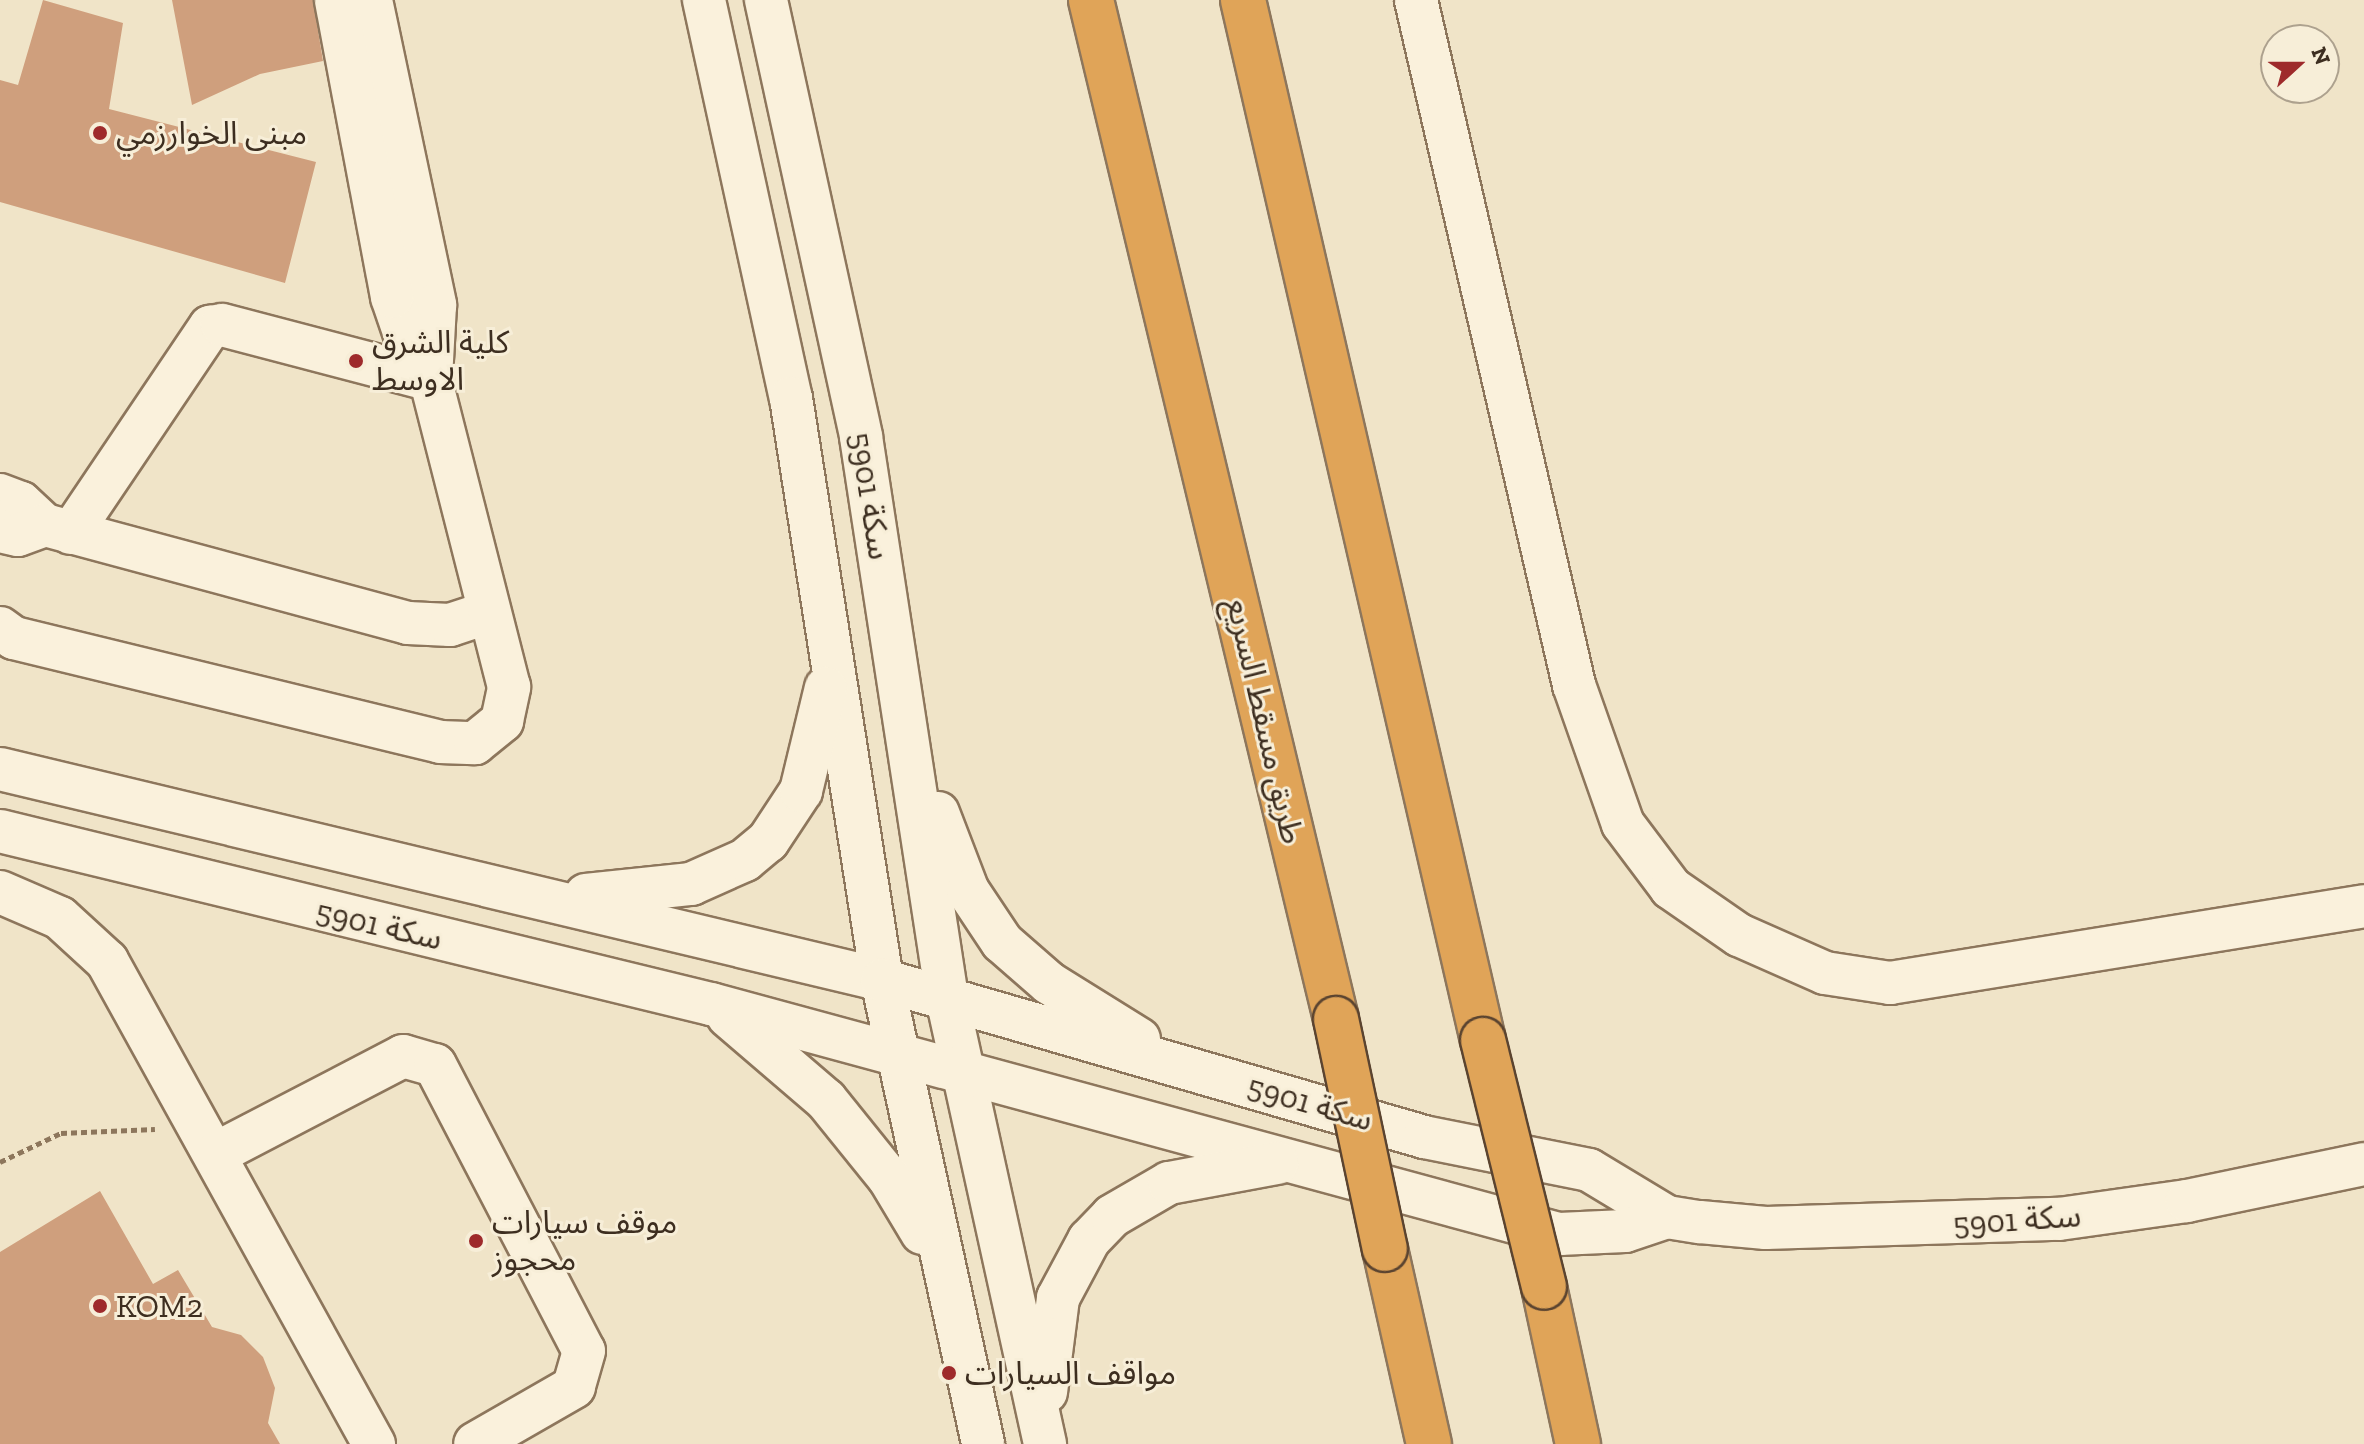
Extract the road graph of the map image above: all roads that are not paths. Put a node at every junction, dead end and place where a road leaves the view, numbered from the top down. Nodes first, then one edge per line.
1 (336, 0) edge
2 (371, 0) edge
3 (704, 0) edge
4 (766, 0) edge
5 (1091, 0) edge
6 (1243, 0) edge
7 (1416, 0) edge
8 (431, 380) junction
9 (21, 531) edge
10 (489, 612) junction
11 (0, 628) edge
12 (832, 659) junction
13 (905, 717) junction
14 (0, 769) edge
15 (0, 831) edge
16 (0, 892) edge
17 (551, 899) junction
18 (2364, 906) edge
19 (882, 980) junction
20 (947, 998) junction
21 (711, 1004) junction
22 (898, 1056) junction
23 (1180, 1066) junction
24 (962, 1075) junction
25 (215, 1154) junction
26 (1294, 1161) junction
27 (2364, 1164) edge
28 (1667, 1217) junction
29 (939, 1265) junction
30 (1044, 1440) edge
31 (374, 1444) edge
32 (475, 1444) edge
33 (983, 1444) edge
34 (1429, 1444) edge
35 (1578, 1444) edge

1 - 8 street
2 - 8 street
3 - 12 street, سكة 5901
4 - 13 street, سكة 5901
5 - 34 highway, طريق مسقط السريع, bridge
6 - 35 highway, bridge
7 - 18 street
8 - 9 street
8 - 10 street
9 - 10 street
10 - 11 street
12 - 17 street
12 - 19 street, سكة 5901
13 - 20 street, سكة 5901
13 - 23 street
14 - 17 street, سكة 5901
15 - 21 street, سكة 5901
16 - 25 street
17 - 19 street, سكة 5901
19 - 20 street, سكة 5901
19 - 22 street, سكة 5901
20 - 23 street, سكة 5901
20 - 24 street, سكة 5901
21 - 22 street, سكة 5901
21 - 29 street
22 - 24 street, سكة 5901
22 - 29 street, سكة 5901
23 - 28 street, سكة 5901
24 - 26 street, سكة 5901
24 - 30 street, سكة 5901
25 - 31 street
25 - 32 street
26 - 28 street, سكة 5901
26 - 30 street
27 - 28 street, سكة 5901
29 - 33 street, سكة 5901

